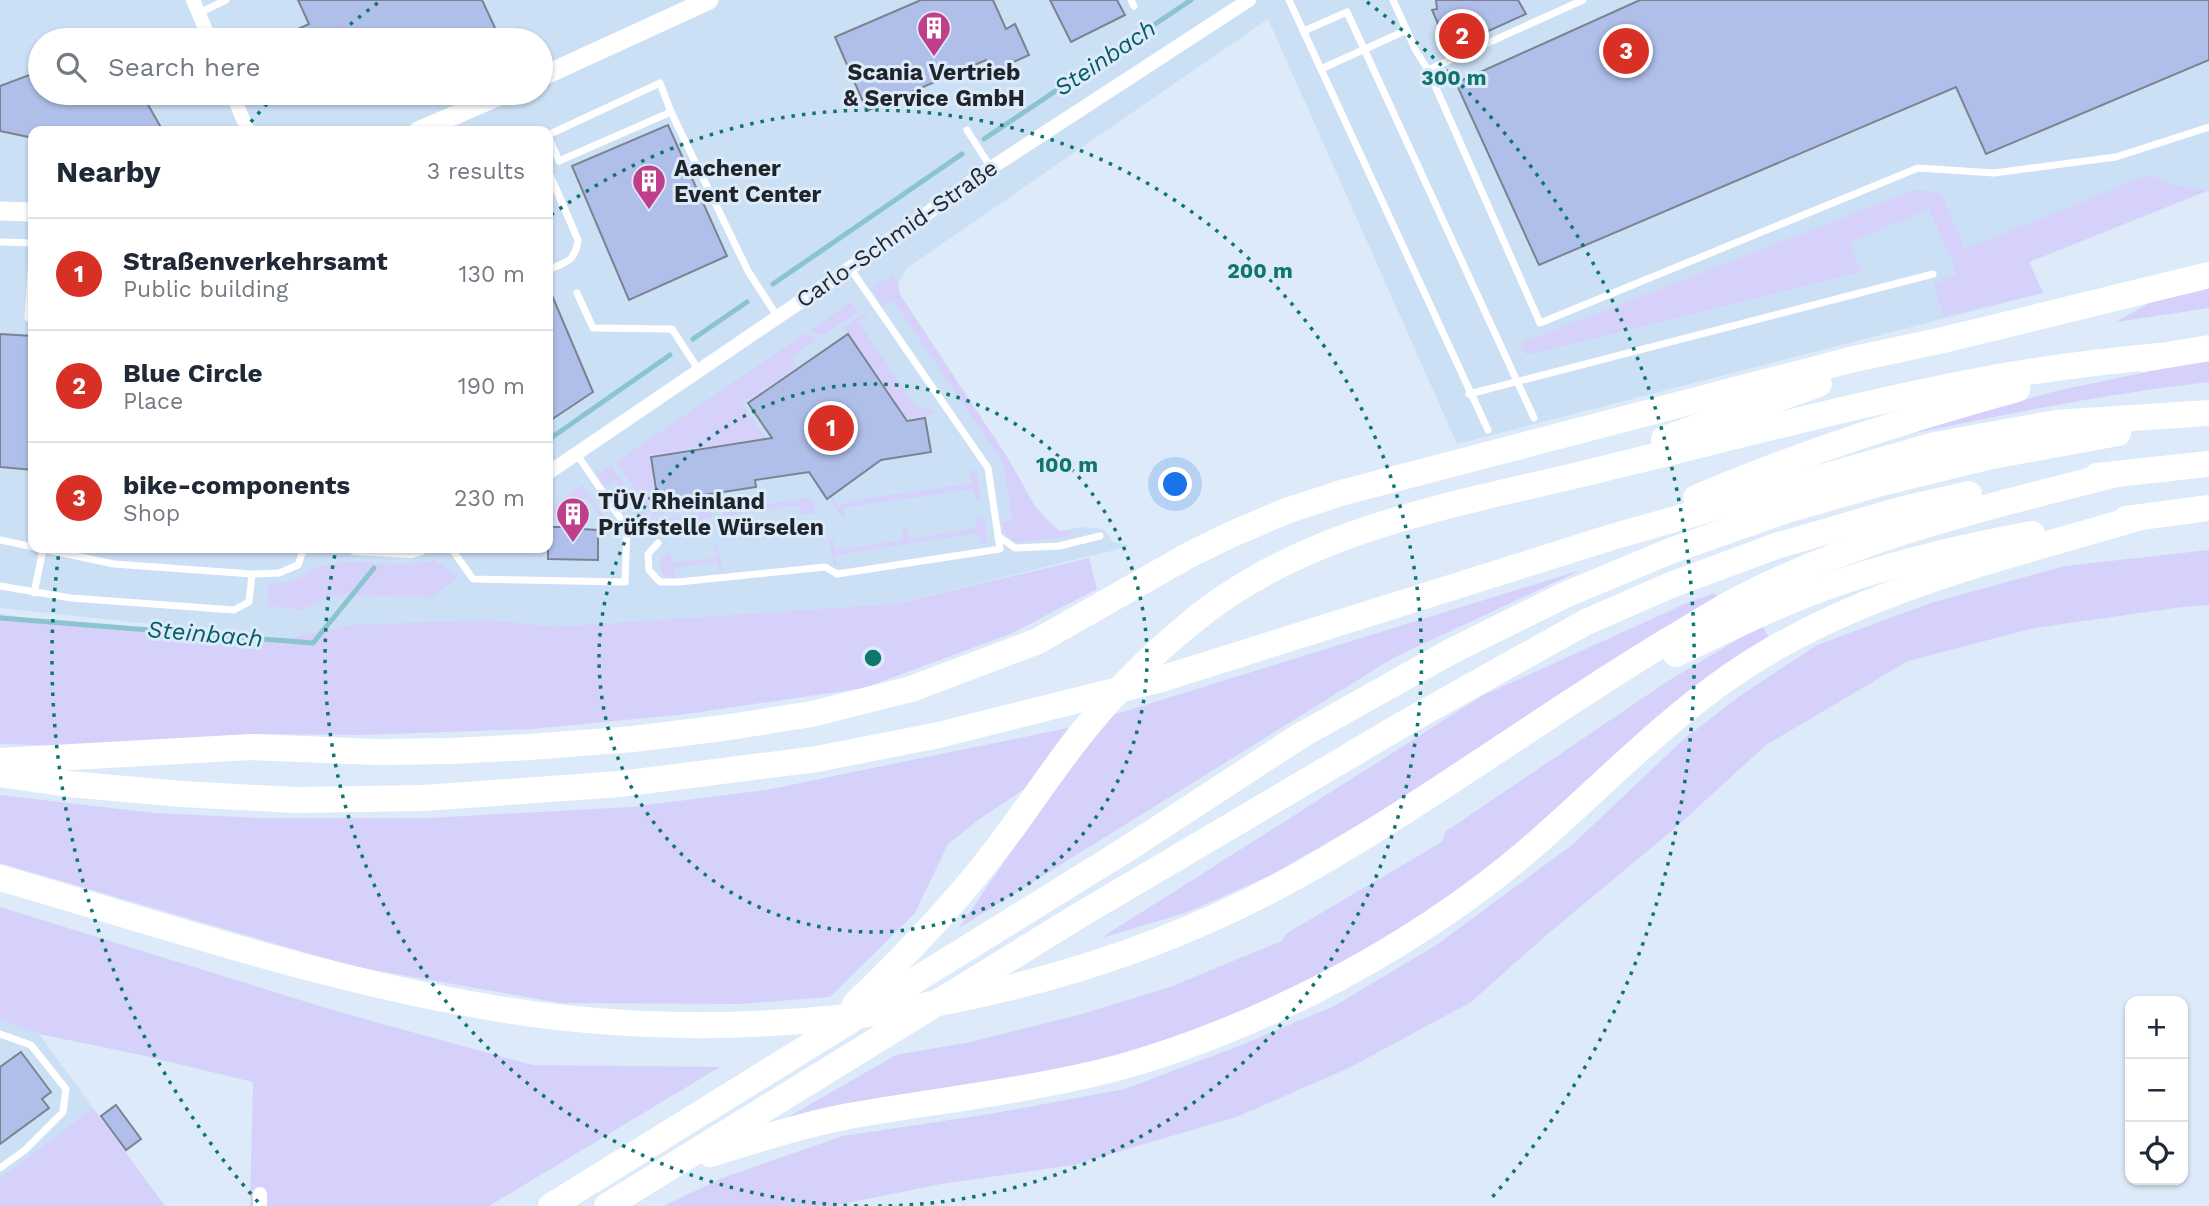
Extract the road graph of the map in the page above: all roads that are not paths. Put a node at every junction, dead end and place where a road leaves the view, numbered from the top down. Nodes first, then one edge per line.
1 (226, 0) edge
2 (709, 0) edge
3 (1249, 0) edge
4 (1289, 0) edge
5 (1393, 0) edge
6 (1583, 0) edge
7 (196, 7) edge
8 (205, 28) edge
9 (1407, 30) junction
10 (1304, 31) junction
11 (1364, 49) junction
12 (1321, 69) junction
13 (1428, 70) junction
14 (553, 72) edge
15 (237, 105) edge
16 (478, 105) edge
17 (671, 111) junction
18 (246, 126) edge
19 (430, 126) edge
20 (2209, 127) edge
21 (967, 130) dead end
22 (553, 133) edge
23 (553, 147) edge
24 (991, 169) junction
25 (553, 182) edge
26 (0, 211) edge
27 (28, 212) edge
28 (0, 242) edge
29 (28, 243) edge
30 (553, 268) edge
31 (850, 268) junction
32 (1933, 274) dead end
33 (2209, 275) edge
34 (577, 293) dead end
35 (778, 316) junction
36 (1943, 340) junction
37 (2209, 348) edge
38 (2158, 356) junction
39 (698, 369) junction
40 (1518, 381) junction
41 (1469, 394) junction
42 (2209, 415) edge
43 (1534, 418) dead end
44 (1488, 430) dead end
45 (576, 453) junction
46 (2209, 464) edge
47 (553, 469) edge
48 (2113, 475) junction
49 (1529, 488) junction
50 (2209, 508) edge
51 (2141, 517) junction
52 (999, 536) junction
53 (1100, 536) dead end
54 (1612, 537) junction
55 (0, 540) edge
56 (658, 543) dead end
57 (28, 547) edge
58 (42, 553) edge
59 (58, 553) edge
60 (302, 553) edge
61 (455, 553) edge
62 (252, 574) junction
63 (0, 586) edge
64 (34, 593) junction
65 (1557, 710) junction
66 (0, 761) edge
67 (0, 774) edge
68 (0, 878) edge
69 (0, 1034) edge
70 (815, 1041) junction
71 (673, 1165) junction
72 (0, 1168) edge
73 (551, 1206) edge
74 (607, 1206) edge

1 - 7 lane
2 - 14 street
3 - 24 street, Carlo-Schmid-Straße
4 - 10 lane
5 - 9 lane
6 - 13 lane
7 - 8 street
9 - 11 lane
9 - 13 lane
10 - 11 lane
10 - 12 lane
11 - 12 lane
11 - 40 lane
12 - 41 lane
13 - 20 lane
15 - 18 street
16 - 19 street
17 - 22 lane
17 - 23 lane
17 - 35 lane
21 - 24 lane
24 - 31 street, Carlo-Schmid-Straße
25 - 30 lane
26 - 27 street
28 - 29 lane
31 - 35 street, Carlo-Schmid-Straße
31 - 52 lane
32 - 40 lane
33 - 36 highway
34 - 39 lane
35 - 39 street, Carlo-Schmid-Straße
36 - 49 highway
36 - 66 highway
37 - 38 highway
38 - 49 highway
38 - 54 highway
39 - 45 street, Carlo-Schmid-Straße
40 - 41 lane
40 - 43 lane
41 - 44 lane
42 - 54 highway
42 - 70 highway
45 - 47 street, Carlo-Schmid-Straße
45 - 61 lane
46 - 48 highway
48 - 65 highway
48 - 71 highway
49 - 70 highway
50 - 51 highway
51 - 65 highway
51 - 71 highway
52 - 53 lane
52 - 56 lane
54 - 67 highway
55 - 57 lane
58 - 64 lane
59 - 62 lane
60 - 62 lane
62 - 64 lane
63 - 64 lane
65 - 68 highway
69 - 72 lane
70 - 73 highway
71 - 74 highway

